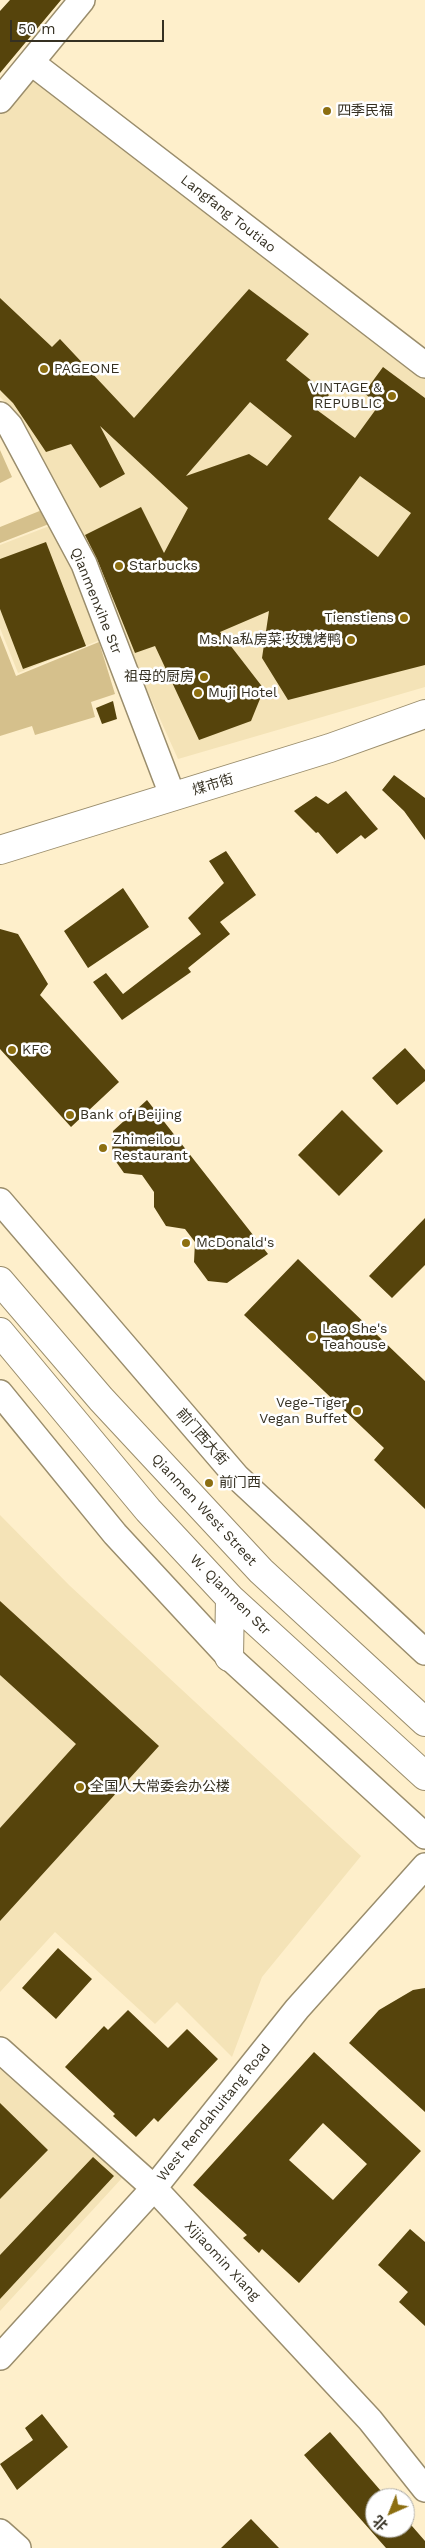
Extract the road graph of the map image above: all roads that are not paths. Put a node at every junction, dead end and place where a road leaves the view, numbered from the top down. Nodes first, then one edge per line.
1 (82, 0) edge
2 (32, 63) junction
3 (0, 100) edge
4 (425, 365) edge
5 (0, 415) edge
6 (425, 714) edge
7 (173, 797) junction
8 (0, 850) edge
9 (0, 1201) edge
10 (0, 1281) edge
11 (0, 1332) edge
12 (0, 1393) edge
13 (230, 1598) junction
14 (425, 1652) edge
15 (229, 1657) junction
16 (425, 1722) edge
17 (425, 1776) edge
18 (425, 1836) edge
19 (425, 1866) edge
20 (0, 2050) edge
21 (154, 2188) junction
22 (0, 2357) edge
23 (425, 2489) edge
24 (0, 2532) edge
25 (18, 2548) edge

1 - 2 street
2 - 3 street
2 - 4 street, Langfang Toutiao
5 - 7 street, Qianmenxihe Str
6 - 7 main road, 煤市街
7 - 8 main road, 煤市街
9 - 14 street, 前门西大街
10 - 16 main road, Qianmen West Street
11 - 13 main road
12 - 15 street
13 - 15 main road
13 - 17 main road, W. Qianmen Str
15 - 18 street
19 - 21 street, West Rendahuitang Road
20 - 21 street, Xijiaomin Xiang
21 - 22 street, West Rendahuitang Road
21 - 23 street, Xijiaomin Xiang
24 - 25 street

